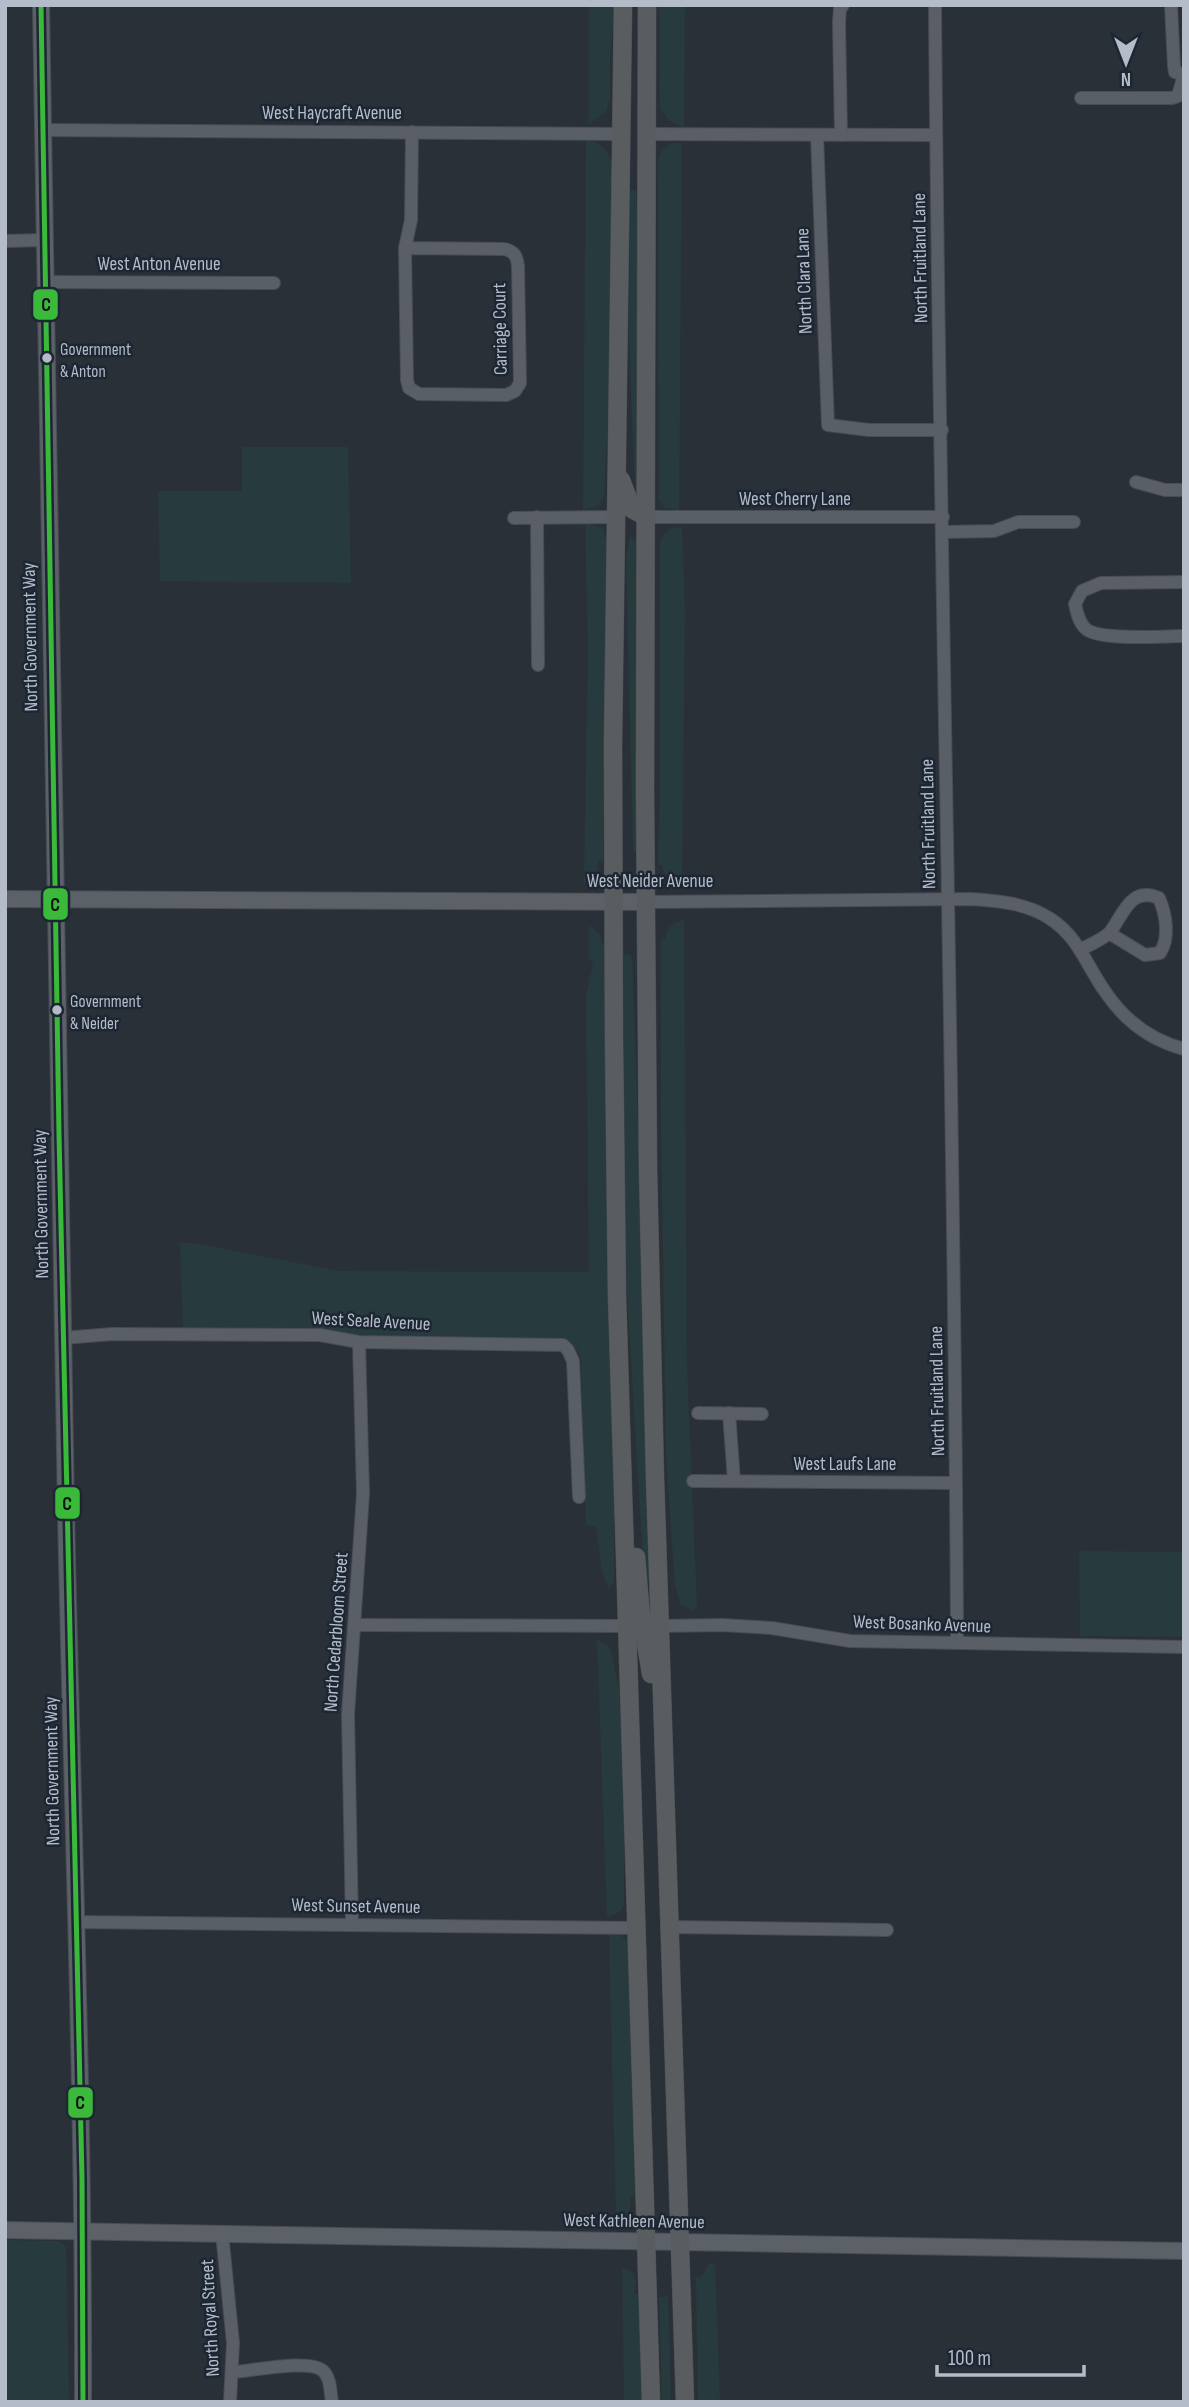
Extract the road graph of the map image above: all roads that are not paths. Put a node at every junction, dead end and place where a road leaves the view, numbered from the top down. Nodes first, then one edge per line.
1 (41, 5) edge
2 (623, 5) edge
3 (647, 5) edge
4 (935, 5) edge
5 (1171, 5) edge
6 (842, 6) edge
7 (622, 92) junction
8 (1081, 98) dead end
9 (42, 130) junction
10 (412, 132) junction
11 (621, 134) junction
12 (645, 134) junction
13 (817, 135) junction
14 (841, 135) junction
15 (936, 135) junction
16 (646, 181) junction
17 (44, 240) junction
18 (5, 241) edge
19 (405, 248) junction
20 (44, 282) junction
21 (274, 283) dead end
22 (942, 430) junction
23 (617, 469) junction
24 (1136, 482) dead end
25 (1184, 489) edge
26 (537, 517) junction
27 (616, 517) junction
28 (647, 517) junction
29 (943, 517) junction
30 (514, 518) dead end
31 (1074, 522) dead end
32 (943, 532) junction
33 (647, 558) junction
34 (1184, 582) edge
35 (1184, 636) edge
36 (538, 665) dead end
37 (5, 899) edge
38 (947, 899) junction
39 (55, 900) junction
40 (614, 902) junction
41 (646, 902) junction
42 (1109, 933) junction
43 (1080, 950) junction
44 (1184, 1049) edge
45 (64, 1338) junction
46 (359, 1342) junction
47 (698, 1413) dead end
48 (729, 1413) junction
49 (762, 1413) dead end
50 (693, 1481) dead end
51 (734, 1481) junction
52 (956, 1483) junction
53 (579, 1497) dead end
54 (624, 1521) junction
55 (354, 1625) junction
56 (627, 1626) junction
57 (660, 1626) junction
58 (957, 1643) junction
59 (1184, 1647) edge
60 (664, 1745) junction
61 (75, 1922) junction
62 (352, 1924) junction
63 (669, 1927) junction
64 (636, 1928) junction
65 (887, 1930) dead end
66 (5, 2230) edge
67 (83, 2230) junction
68 (222, 2233) junction
69 (645, 2241) junction
70 (679, 2242) junction
71 (1184, 2251) edge
72 (233, 2372) junction
73 (83, 2402) edge
74 (230, 2402) edge
75 (332, 2402) edge
76 (651, 2402) edge
77 (685, 2402) edge

1 - 9 main road, North Government Way
2 - 7 highway
3 - 12 highway
4 - 15 street, North Fruitland Lane
5 - 8 street
6 - 14 street
7 - 11 highway
7 - 12 highway
9 - 10 street, West Haycraft Avenue
9 - 17 main road, North Government Way
10 - 11 street, West Haycraft Avenue
10 - 19 street, Carriage Court
11 - 16 highway
11 - 23 highway
12 - 13 street
12 - 16 highway
13 - 14 street
13 - 22 street, North Clara Lane
14 - 15 street
15 - 22 street, North Fruitland Lane
16 - 28 highway
17 - 18 street
17 - 20 main road, North Government Way
19 - 19 street, Carriage Court
20 - 21 street, West Anton Avenue
20 - 39 main road, North Government Way
22 - 29 street, North Fruitland Lane
23 - 27 highway
23 - 28 highway
24 - 25 street
26 - 27 street
26 - 30 street
26 - 36 street
27 - 33 highway
27 - 40 highway
28 - 29 street, West Cherry Lane
28 - 33 highway
29 - 32 street, North Fruitland Lane
31 - 32 street
32 - 38 street, North Fruitland Lane
33 - 41 highway
34 - 35 street
37 - 39 main road, West Neider Avenue
38 - 41 street, West Neider Avenue
38 - 43 street, West Neider Avenue
38 - 52 street, North Fruitland Lane
39 - 40 main road, West Neider Avenue
39 - 45 main road, North Government Way
40 - 41 main road, West Neider Avenue
40 - 54 highway
41 - 57 highway
42 - 42 street
42 - 43 street
43 - 44 street, West Neider Avenue
45 - 46 street, West Seale Avenue
45 - 61 main road, North Government Way
46 - 53 street, West Seale Avenue
46 - 55 street, North Cedarbloom Street
47 - 48 street
48 - 49 street
48 - 51 street
50 - 51 street, West Laufs Lane
51 - 52 street, West Laufs Lane
52 - 58 street, North Fruitland Lane
54 - 56 highway
54 - 57 highway
55 - 56 street
55 - 62 street, North Cedarbloom Street
56 - 60 highway
56 - 64 highway
57 - 58 street, West Bosanko Avenue
57 - 60 highway
58 - 59 street, West Bosanko Avenue
60 - 63 highway
61 - 62 street, West Sunset Avenue
61 - 67 main road, North Government Way
62 - 64 street, West Sunset Avenue
63 - 65 street
63 - 70 highway
64 - 69 highway
66 - 67 main road, West Kathleen Avenue
67 - 68 main road, West Kathleen Avenue
67 - 73 main road, North Government Way
68 - 69 main road, West Kathleen Avenue
68 - 72 street, North Royal Street
69 - 70 main road, West Kathleen Avenue
69 - 76 highway
70 - 71 main road, West Kathleen Avenue
70 - 77 highway
72 - 74 street, North Royal Street
72 - 75 street

